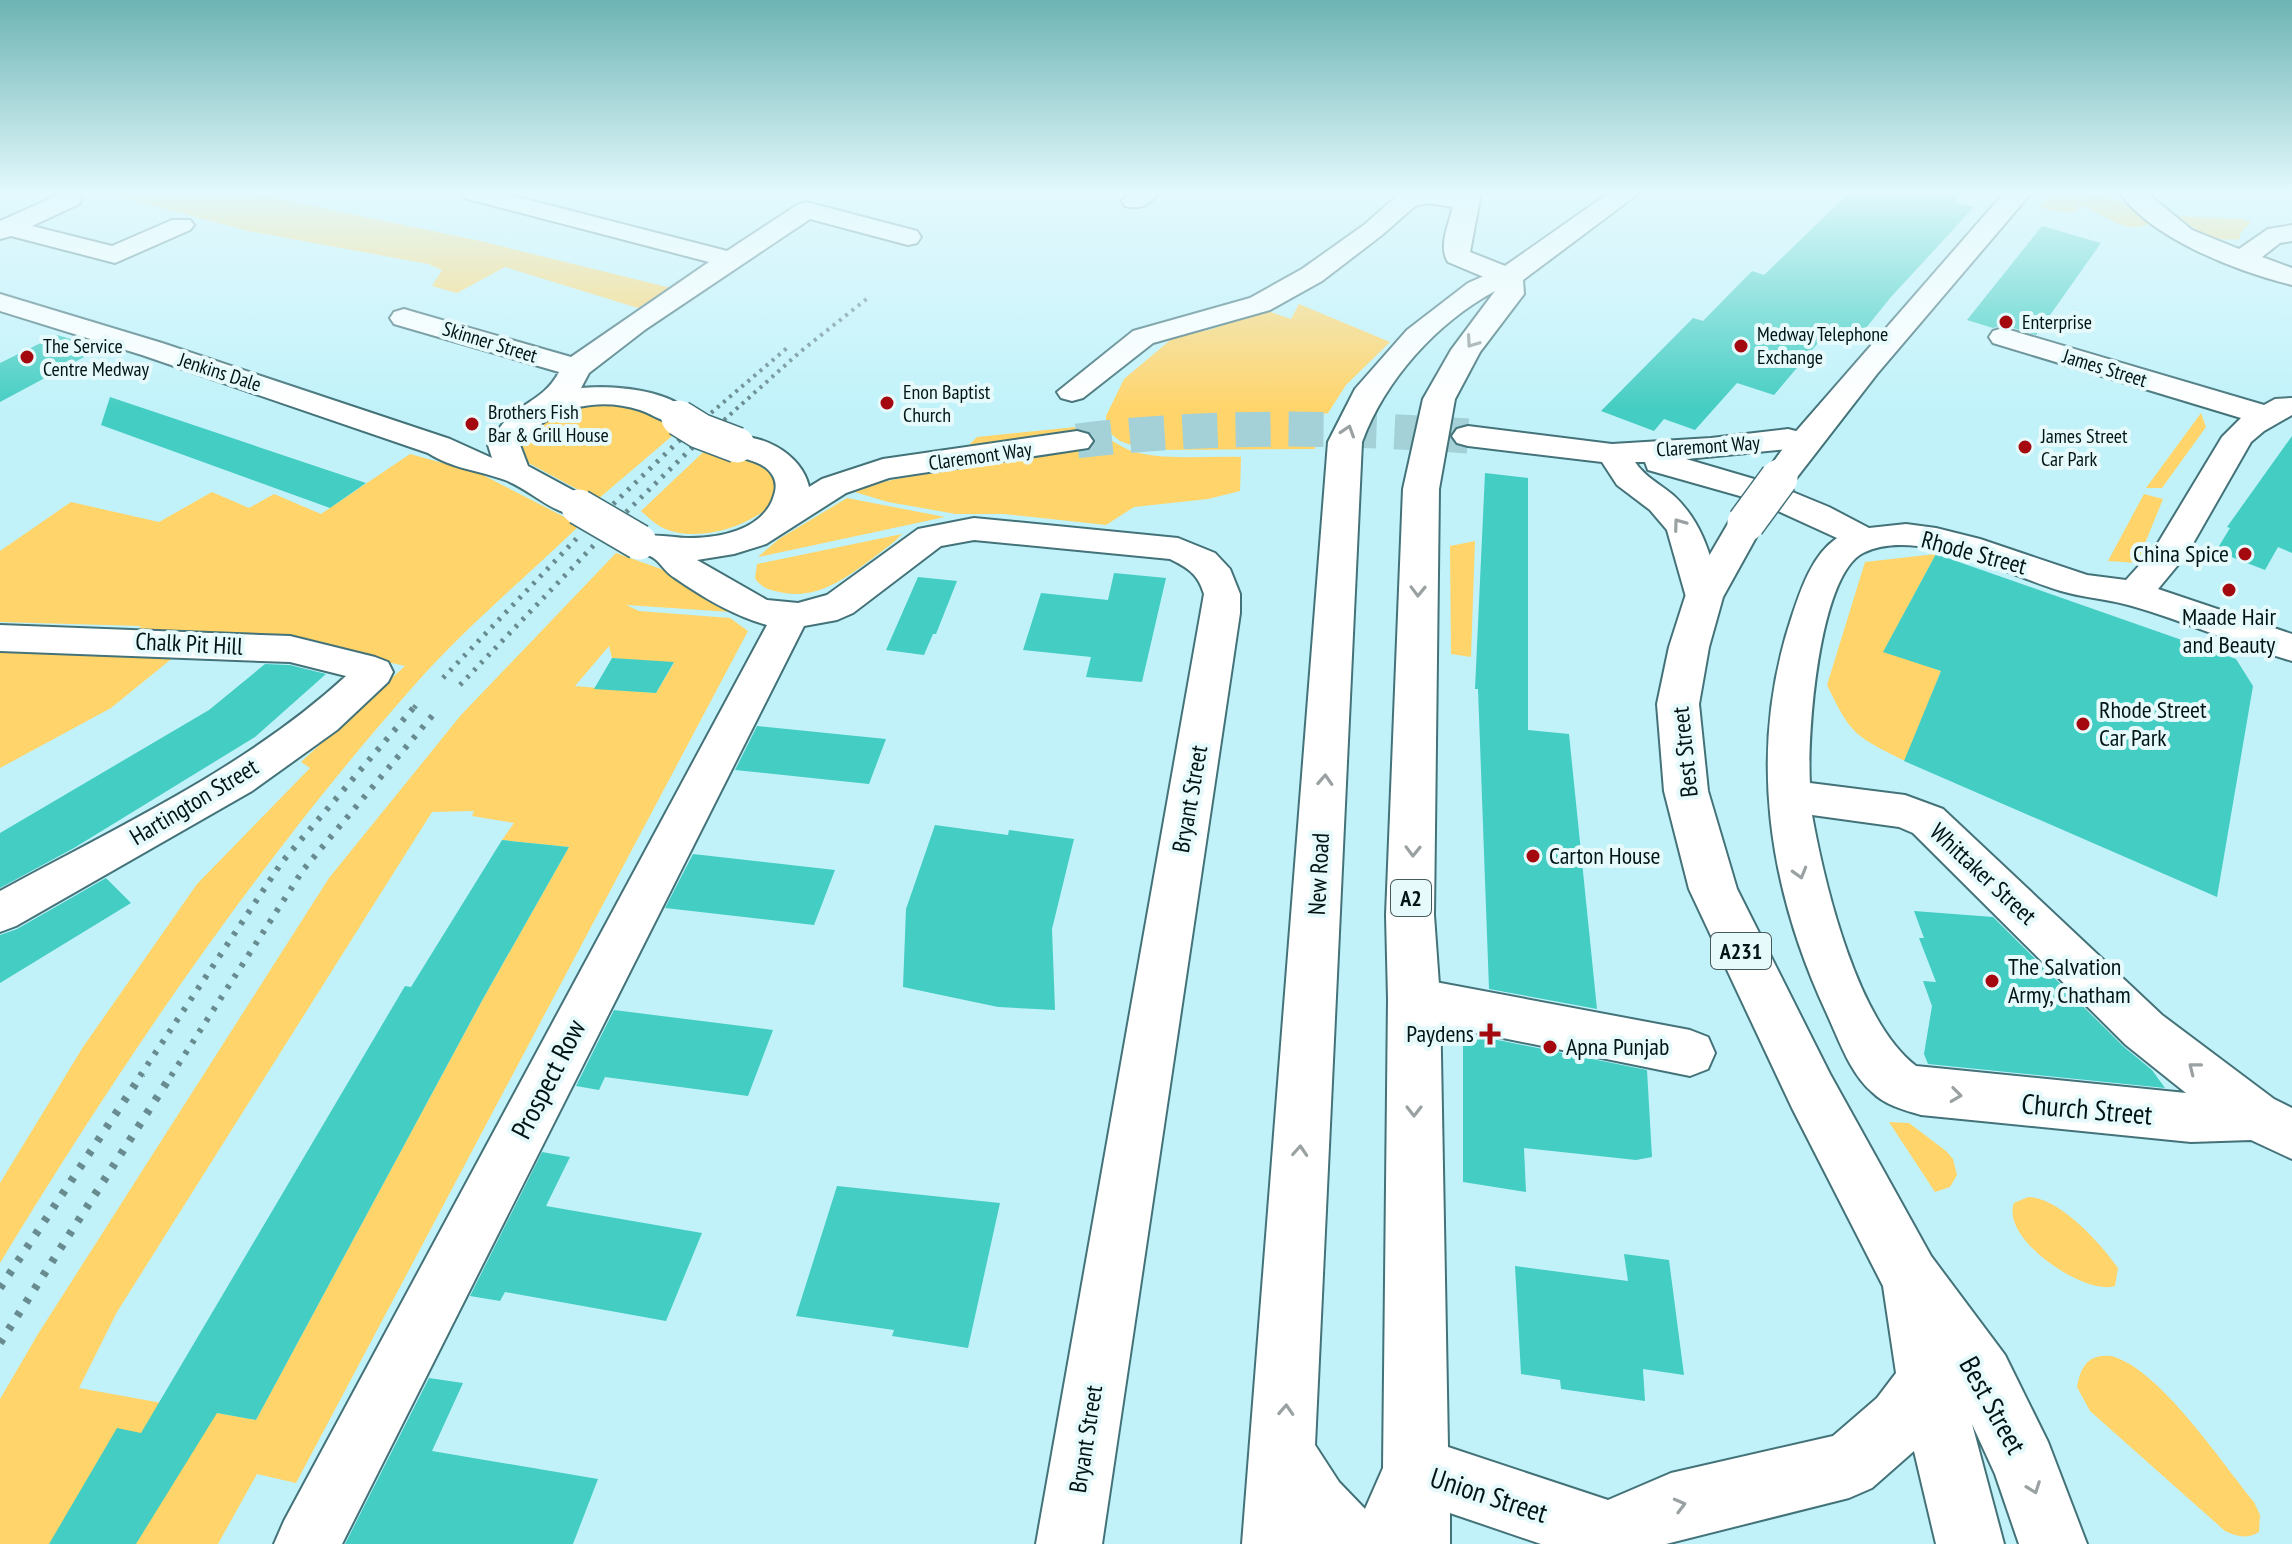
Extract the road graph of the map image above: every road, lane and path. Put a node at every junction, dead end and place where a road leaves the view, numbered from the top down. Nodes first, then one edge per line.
1 (724, 265) edge
2 (1325, 265) edge
3 (1479, 265) edge
4 (1525, 265) edge
5 (1956, 265) edge
6 (2257, 265) edge
7 (1508, 277) junction
8 (2292, 277) edge
9 (0, 302) edge
10 (404, 318) dead end
11 (2003, 337) dead end
12 (584, 362) junction
13 (1052, 367) dead end
14 (629, 396) junction
15 (547, 408) junction
16 (2271, 414) edge
17 (514, 430) junction
18 (1468, 436) tunnel mouth
19 (1077, 441) tunnel mouth
20 (1804, 443) junction
21 (439, 446) junction
22 (1612, 454) junction
23 (771, 457) junction
24 (883, 469) junction
25 (513, 471) junction
26 (579, 507) joint
27 (766, 527) junction
28 (1865, 540) junction
29 (654, 546) junction
30 (729, 594) junction
31 (2134, 594) junction
32 (1704, 597) junction
33 (791, 615) junction
34 (0, 638) edge
35 (2292, 648) edge
36 (374, 672) joint
37 (1787, 796) junction
38 (0, 913) edge
39 (1414, 999) junction
40 (1690, 1053) dead end
41 (2274, 1125) edge
42 (1910, 1277) junction
43 (1929, 1381) junction
44 (1284, 1457) junction
45 (1415, 1471) junction
46 (1623, 1539) edge
47 (307, 1544) edge
48 (1069, 1544) edge
49 (1276, 1544) edge
50 (1351, 1544) edge
51 (1384, 1544) edge
52 (1416, 1544) edge
53 (1970, 1544) edge
54 (2053, 1544) edge

1 - 12 street
2 - 13 street
3 - 7 street
4 - 7 main road, New Road
5 - 20 main road, Best Street / A231
6 - 8 street
7 -> 39 main road, A2
44 -> 7 main road, New Road
9 - 21 street, Jenkins Dale
10 - 12 street, Skinner Street
11 - 16 street, James Street
12 - 14 street
12 - 15 street
14 - 15 street
14 - 23 street, Claremont Way, bridge
15 - 17 street, Jenkins Dale
16 - 31 street
17 - 21 street, Jenkins Dale
17 - 25 street
18 - 22 street, Claremont Way
19 - 24 street, Claremont Way
20 - 22 street, Claremont Way
20 - 32 main road, Best Street / A231, bridge
21 - 25 street, Jenkins Dale
22 - 28 street
32 -> 22 street, Claremont Way
23 - 24 street, Claremont Way
23 - 27 street
24 - 27 street, Claremont Way
25 - 26 street, Jenkins Dale
26 - 29 street, Bryant Street, bridge
27 - 29 street
27 - 30 street
28 - 31 street, Rhode Street
28 - 37 street
29 - 30 street, Bryant Street
30 - 33 street, Bryant Street
31 - 35 street, Rhode Street
32 - 42 main road, Best Street / A231
33 - 47 street, Prospect Row
33 - 48 street, Bryant Street
34 - 36 street, Chalk Pit Hill
36 - 38 street, Hartington Street
41 -> 37 street, Whittaker Street
37 -> 41 street, Church Street
39 - 40 street
39 -> 45 main road, A2
42 - 43 main road, Best Street / A231
42 -> 54 main road, Best Street / A231
46 -> 43 main road
43 - 53 main road, Best Street / A231
44 - 49 main road, New Road
44 - 50 main road
45 - 46 main road, Union Street
45 - 51 main road, Union Street
45 - 52 main road, A2

